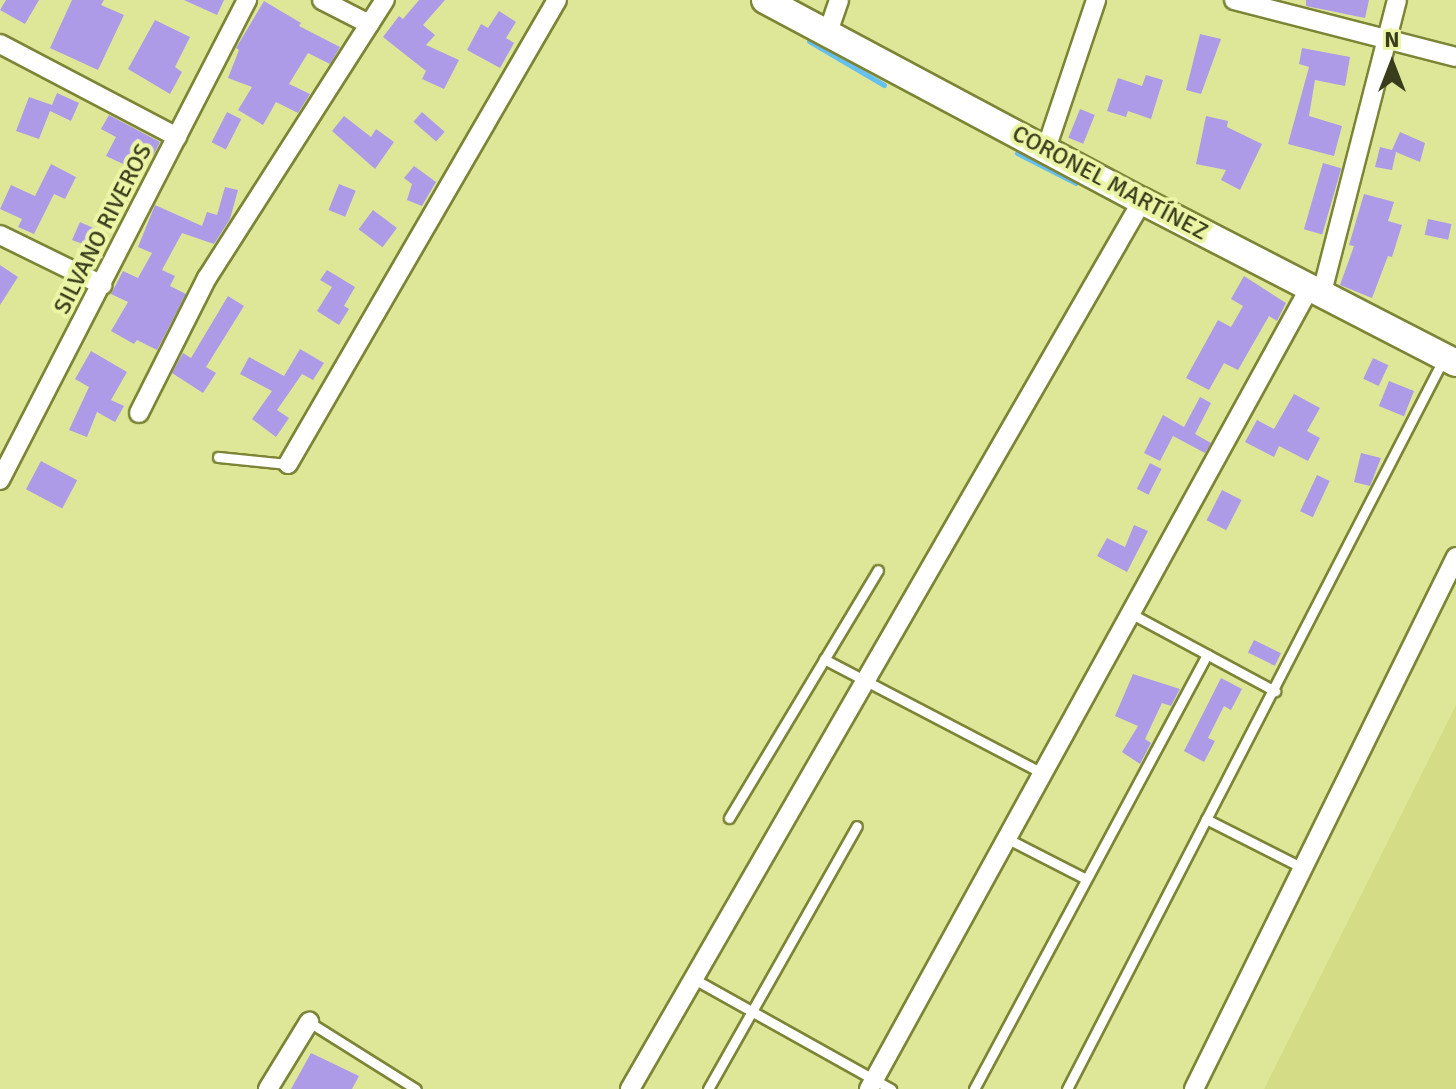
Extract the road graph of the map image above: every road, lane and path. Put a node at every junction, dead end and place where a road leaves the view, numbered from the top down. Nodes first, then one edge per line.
1 (247, 0) edge
2 (322, 0) edge
3 (385, 0) edge
4 (557, 0) edge
5 (765, 0) edge
6 (839, 0) edge
7 (1096, 0) edge
8 (1234, 0) edge
9 (1397, 0) edge
10 (369, 24) junction
11 (827, 35) junction
12 (1388, 40) junction
13 (0, 44) edge
14 (1456, 57) edge
15 (177, 137) junction
16 (1046, 149) junction
17 (1142, 201) junction
18 (0, 235) edge
19 (102, 285) junction
20 (1316, 290) junction
21 (1450, 360) edge
22 (139, 413) dead end
23 (0, 437) edge
24 (18, 445) junction
25 (218, 457) dead end
26 (288, 464) joint
27 (0, 480) edge
28 (1456, 557) edge
29 (878, 570) dead end
30 (1130, 613) junction
31 (1207, 655) junction
32 (824, 659) junction
33 (866, 681) junction
34 (1275, 691) junction
35 (1042, 773) junction
36 (729, 818) dead end
37 (1206, 819) junction
38 (857, 826) dead end
39 (1006, 838) junction
40 (1303, 868) junction
41 (1086, 879) junction
42 (694, 979) junction
43 (754, 1012) junction
44 (309, 1022) joint
45 (871, 1084) edge
46 (268, 1089) edge
47 (416, 1089) edge
48 (630, 1089) edge
49 (708, 1089) edge
50 (891, 1089) edge
51 (974, 1089) edge
52 (1067, 1089) edge
53 (1194, 1089) edge

1 - 15 street, SILVANO RIVEROS
2 - 10 street
3 - 10 street
4 - 26 street
5 - 11 main road, CORONEL MARTÍNEZ
6 - 11 street
7 - 16 street
8 - 12 street
9 - 12 street
10 - 22 street
11 - 16 main road, CORONEL MARTÍNEZ
12 - 14 street
12 - 20 street
13 - 15 street
15 - 19 street, SILVANO RIVEROS
16 - 17 main road, CORONEL MARTÍNEZ
17 - 20 main road, CORONEL MARTÍNEZ
17 - 33 street
18 - 19 street
19 - 24 street, SILVANO RIVEROS
20 - 21 main road, CORONEL MARTÍNEZ
20 - 30 street
21 - 34 lane
23 - 24 street
24 - 27 street, SILVANO RIVEROS
25 - 26 lane
28 - 40 street
29 - 32 lane
30 - 31 lane
30 - 35 street
31 - 34 lane
31 - 41 lane
32 - 33 lane
32 - 36 lane
33 - 35 lane
33 - 42 street
34 - 37 lane
35 - 39 street
37 - 40 lane
37 - 52 lane
38 - 43 lane
39 - 41 lane
39 - 45 street
40 - 53 street
41 - 51 lane
42 - 43 lane
42 - 48 street
43 - 45 lane
43 - 49 lane
44 - 46 street
44 - 47 lane
45 - 50 lane

